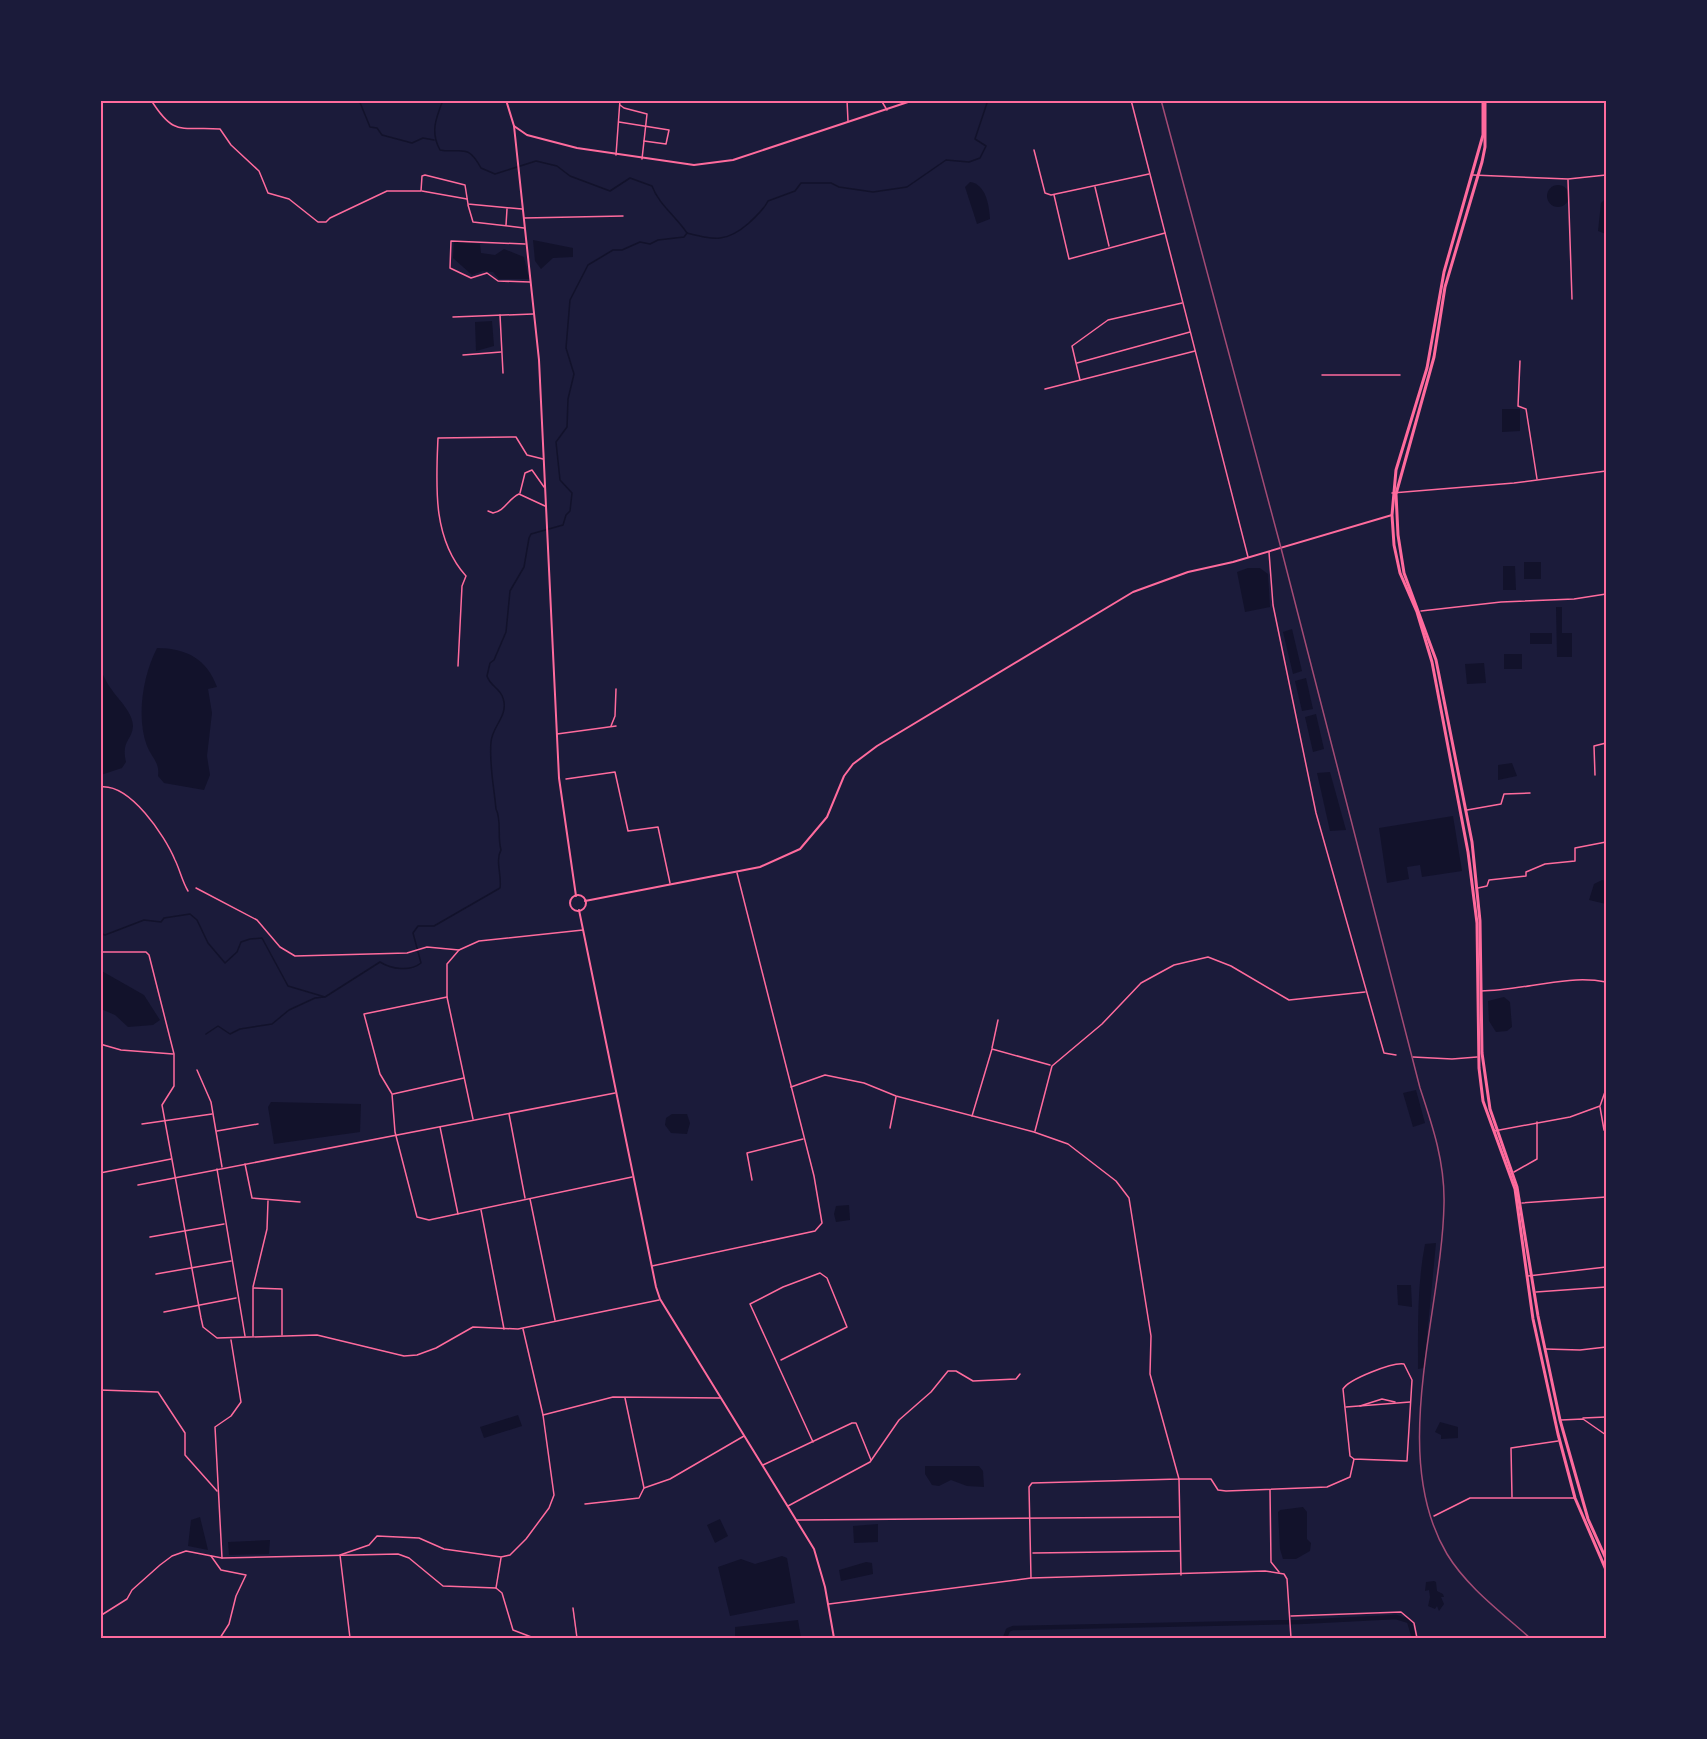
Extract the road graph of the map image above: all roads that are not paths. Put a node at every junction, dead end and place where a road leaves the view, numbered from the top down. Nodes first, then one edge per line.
1 (104, 100) edge
2 (117, 100) edge
3 (151, 100) edge
4 (506, 100) edge
5 (620, 100) edge
6 (847, 100) edge
7 (881, 100) edge
8 (914, 100) edge
9 (1484, 100) edge
10 (1131, 101) edge
11 (620, 105) junction
12 (886, 110) junction
13 (619, 122) junction
14 (848, 122) junction
15 (514, 126) junction
16 (646, 126) junction
17 (644, 141) junction
18 (1034, 150) dead end
19 (616, 155) junction
20 (642, 159) junction
21 (1150, 174) junction
22 (1476, 175) junction
23 (1606, 175) edge
24 (1568, 179) junction
25 (1095, 186) junction
26 (421, 191) junction
27 (1054, 195) junction
28 (468, 199) junction
29 (468, 204) junction
30 (507, 208) junction
31 (522, 209) junction
32 (622, 216) dead end
33 (523, 218) junction
34 (506, 226) junction
35 (524, 228) junction
36 (1165, 232) junction
37 (525, 245) junction
38 (1109, 247) junction
39 (530, 282) junction
40 (1572, 299) dead end
41 (1184, 303) junction
42 (534, 314) junction
43 (500, 315) junction
44 (453, 317) dead end
45 (1191, 332) junction
46 (1195, 350) junction
47 (502, 352) junction
48 (463, 355) dead end
49 (1520, 361) dead end
50 (1077, 363) junction
51 (503, 373) dead end
52 (1322, 375) dead end
53 (1400, 375) dead end
54 (1080, 380) junction
55 (1045, 389) dead end
56 (544, 460) junction
57 (1606, 471) edge
58 (1537, 480) junction
59 (545, 487) junction
60 (1394, 493) junction
61 (519, 494) junction
62 (546, 506) junction
63 (488, 510) dead end
64 (1392, 515) junction
65 (1269, 552) junction
66 (1249, 558) junction
67 (1606, 594) edge
68 (1418, 612) junction
69 (458, 666) dead end
70 (616, 689) dead end
71 (616, 726) dead end
72 (611, 727) junction
73 (557, 734) junction
74 (1606, 743) edge
75 (1595, 774) dead end
76 (566, 779) dead end
77 (100, 787) edge
78 (1530, 793) dead end
79 (1466, 810) junction
80 (1606, 842) edge
81 (737, 872) junction
82 (671, 885) junction
83 (196, 888) dead end
84 (1477, 888) junction
85 (188, 891) dead end
86 (576, 896) junction
87 (585, 901) junction
88 (579, 910) junction
89 (583, 930) junction
90 (459, 950) junction
91 (100, 952) edge
92 (1606, 982) edge
93 (1480, 991) junction
94 (1366, 992) junction
95 (447, 997) junction
96 (998, 1020) dead end
97 (100, 1044) edge
98 (992, 1049) junction
99 (174, 1054) junction
100 (1396, 1055) dead end
101 (1413, 1056) dead end
102 (1478, 1057) junction
103 (1052, 1066) junction
104 (197, 1070) dead end
105 (465, 1078) junction
106 (791, 1087) junction
107 (1606, 1089) edge
108 (616, 1092) junction
109 (393, 1094) junction
110 (896, 1096) junction
111 (1600, 1106) junction
112 (509, 1113) junction
113 (213, 1114) junction
114 (972, 1117) junction
115 (165, 1120) junction
116 (473, 1120) junction
117 (1538, 1122) junction
118 (142, 1124) dead end
119 (258, 1124) dead end
120 (440, 1126) junction
121 (890, 1128) dead end
122 (1606, 1130) edge
123 (216, 1131) junction
124 (1495, 1131) junction
125 (1034, 1132) junction
126 (396, 1134) junction
127 (804, 1138) junction
128 (172, 1158) junction
129 (245, 1163) junction
130 (222, 1167) junction
131 (217, 1168) junction
132 (100, 1173) edge
133 (1512, 1173) junction
134 (633, 1176) junction
135 (176, 1177) junction
136 (752, 1180) dead end
137 (138, 1185) dead end
138 (1606, 1197) edge
139 (530, 1198) junction
140 (525, 1199) junction
141 (268, 1201) junction
142 (300, 1202) dead end
143 (1519, 1203) junction
144 (480, 1209) junction
145 (458, 1214) junction
146 (224, 1224) dead end
147 (186, 1230) junction
148 (150, 1237) dead end
149 (231, 1261) dead end
150 (651, 1266) junction
151 (192, 1267) junction
152 (1606, 1267) edge
153 (156, 1274) dead end
154 (1527, 1276) junction
155 (1533, 1276) junction
156 (1606, 1287) edge
157 (253, 1288) junction
158 (1535, 1293) junction
159 (236, 1298) dead end
160 (660, 1299) junction
161 (199, 1305) junction
162 (164, 1312) dead end
163 (555, 1322) junction
164 (523, 1328) junction
165 (504, 1329) junction
166 (282, 1335) junction
167 (246, 1337) junction
168 (253, 1337) junction
169 (231, 1339) junction
170 (1606, 1347) edge
171 (1544, 1349) junction
172 (780, 1359) dead end
173 (1020, 1374) dead end
174 (100, 1390) edge
175 (625, 1397) junction
176 (721, 1398) junction
177 (1411, 1401) junction
178 (1397, 1403) junction
179 (1360, 1406) junction
180 (1345, 1408) junction
181 (543, 1415) junction
182 (1606, 1418) edge
183 (1582, 1419) junction
184 (1560, 1420) junction
185 (1606, 1435) edge
186 (744, 1436) junction
187 (1560, 1441) junction
188 (813, 1442) junction
189 (1354, 1459) junction
190 (870, 1461) junction
191 (763, 1466) junction
192 (1179, 1479) junction
193 (644, 1488) junction
194 (1270, 1490) junction
195 (217, 1491) junction
196 (1512, 1498) junction
197 (1575, 1498) junction
198 (585, 1504) dead end
199 (788, 1506) junction
200 (1434, 1516) dead end
201 (1179, 1517) junction
202 (1032, 1518) junction
203 (796, 1520) junction
204 (1604, 1550) edge
205 (1180, 1551) junction
206 (1032, 1553) junction
207 (340, 1555) junction
208 (211, 1556) junction
209 (501, 1557) junction
210 (222, 1558) junction
211 (1606, 1559) edge
212 (1606, 1570) edge
213 (1279, 1573) junction
214 (1180, 1575) junction
215 (1032, 1578) junction
216 (496, 1588) junction
217 (828, 1604) junction
218 (573, 1608) dead end
219 (100, 1616) edge
220 (1291, 1618) junction
221 (220, 1638) edge
222 (350, 1638) edge
223 (534, 1638) edge
224 (577, 1638) edge
225 (834, 1638) edge
226 (1291, 1638) edge
227 (1417, 1638) edge

1 - 2 street
3 - 26 street
4 - 15 street
5 - 11 street
6 - 14 street
7 - 12 street
8 - 12 street
9 - 22 highway
10 - 21 street
11 - 13 street
11 - 16 street
12 - 14 street
13 - 16 street
13 - 19 street
14 - 20 street
15 - 19 street
15 - 31 street
16 - 17 street
16 - 17 street
17 - 20 street
18 - 27 street
19 - 20 street
21 - 25 street
21 - 36 street
22 - 24 street
22 - 60 highway
23 - 24 street
24 - 40 street
25 - 27 street
25 - 38 street
26 - 28 street
26 - 28 street
27 - 38 street
28 - 29 street
29 - 30 street
29 - 34 street
30 - 31 street
30 - 34 street
31 - 33 street
32 - 33 street
33 - 35 street
34 - 35 street
35 - 37 street
36 - 38 street
36 - 41 street
37 - 39 street
37 - 39 street
39 - 42 street
41 - 45 street
41 - 50 street
42 - 43 street
42 - 56 street
43 - 44 street
43 - 47 street
45 - 46 street
45 - 50 street
46 - 54 street
46 - 66 street
47 - 48 street
47 - 51 street
49 - 58 street
50 - 54 street
52 - 53 street
54 - 55 street
56 - 59 street
56 - 69 street
57 - 58 street
58 - 60 street
59 - 61 street
59 - 62 street
60 - 64 highway
60 - 68 highway
61 - 62 street
61 - 63 street
62 - 73 street
64 - 65 street
64 - 68 highway
65 - 66 street
65 - 94 street
66 - 81 street
67 - 68 street
68 - 79 highway
68 - 102 highway
70 - 72 street
71 - 72 street
72 - 73 street
73 - 86 street
74 - 75 street
76 - 82 street
77 - 85 street
78 - 79 street
79 - 84 highway
80 - 84 street
81 - 82 street
81 - 106 street
82 - 87 street
83 - 90 street
84 - 93 highway
86 - 87 street
86 - 88 street
87 - 88 street
88 - 89 street
89 - 90 street
89 - 108 street
90 - 95 street
91 - 99 street
92 - 93 street
93 - 124 highway
94 - 100 street
94 - 103 street
95 - 105 street
95 - 109 street
96 - 98 street
97 - 99 street
98 - 103 street
98 - 114 street
99 - 115 street
101 - 102 street
102 - 124 highway
103 - 125 street
104 - 113 street
105 - 109 street
105 - 116 street
106 - 110 street
106 - 127 street
107 - 111 street
108 - 112 street
108 - 134 street
109 - 126 street
110 - 114 street
110 - 121 street
111 - 117 street
111 - 122 street
112 - 116 street
112 - 140 street
113 - 115 street
113 - 123 street
114 - 125 street
115 - 118 street
115 - 128 street
116 - 120 street
117 - 124 street
117 - 133 street
119 - 123 street
120 - 126 street
120 - 145 street
123 - 130 street
124 - 133 highway
125 - 192 street
126 - 129 street
126 - 145 street
127 - 136 street
127 - 150 street
128 - 132 street
128 - 135 street
129 - 130 street
129 - 141 street
130 - 131 street
131 - 135 street
131 - 167 street
133 - 143 highway
134 - 139 street
134 - 150 street
135 - 137 street
135 - 147 street
138 - 143 street
139 - 140 street
139 - 163 street
140 - 144 street
141 - 142 street
141 - 157 street
143 - 154 highway
143 - 155 highway
144 - 145 street
144 - 165 street
146 - 147 street
147 - 148 street
147 - 151 street
149 - 151 street
150 - 160 street
151 - 153 street
151 - 161 street
152 - 155 street
154 - 155 street
154 - 187 highway
155 - 158 highway
156 - 158 street
157 - 166 street
157 - 168 street
158 - 171 highway
159 - 161 street
160 - 163 street
160 - 176 street
161 - 162 street
161 - 169 street
163 - 164 street
164 - 165 street
164 - 181 street
165 - 166 street
166 - 168 street
167 - 168 street
167 - 169 street
169 - 195 street
170 - 171 street
171 - 184 highway
172 - 188 street
173 - 190 street
174 - 195 street
175 - 176 street
175 - 181 street
175 - 193 street
176 - 186 street
177 - 178 street
177 - 180 street
177 - 189 street
178 - 179 street
178 - 179 street
179 - 180 street
180 - 189 street
181 - 209 street
182 - 183 street
183 - 184 street
183 - 185 street
184 - 204 highway
186 - 191 street
186 - 193 street
187 - 196 street
187 - 197 highway
188 - 190 street
188 - 191 street
189 - 194 street
190 - 199 street
191 - 199 street
192 - 194 street
192 - 201 street
192 - 202 street
193 - 198 street
194 - 213 street
195 - 210 street
196 - 197 street
196 - 200 street
197 - 212 highway
199 - 203 street
201 - 202 street
201 - 205 street
202 - 203 street
202 - 206 street
203 - 217 street
204 - 211 highway
205 - 206 street
205 - 214 street
206 - 215 street
207 - 209 street
207 - 210 street
207 - 216 street
207 - 222 street
208 - 210 street
208 - 219 street
208 - 221 street
209 - 216 street
213 - 214 street
213 - 220 street
214 - 215 street
215 - 217 street
216 - 223 street
217 - 225 street
218 - 224 street
220 - 226 street
220 - 227 street

